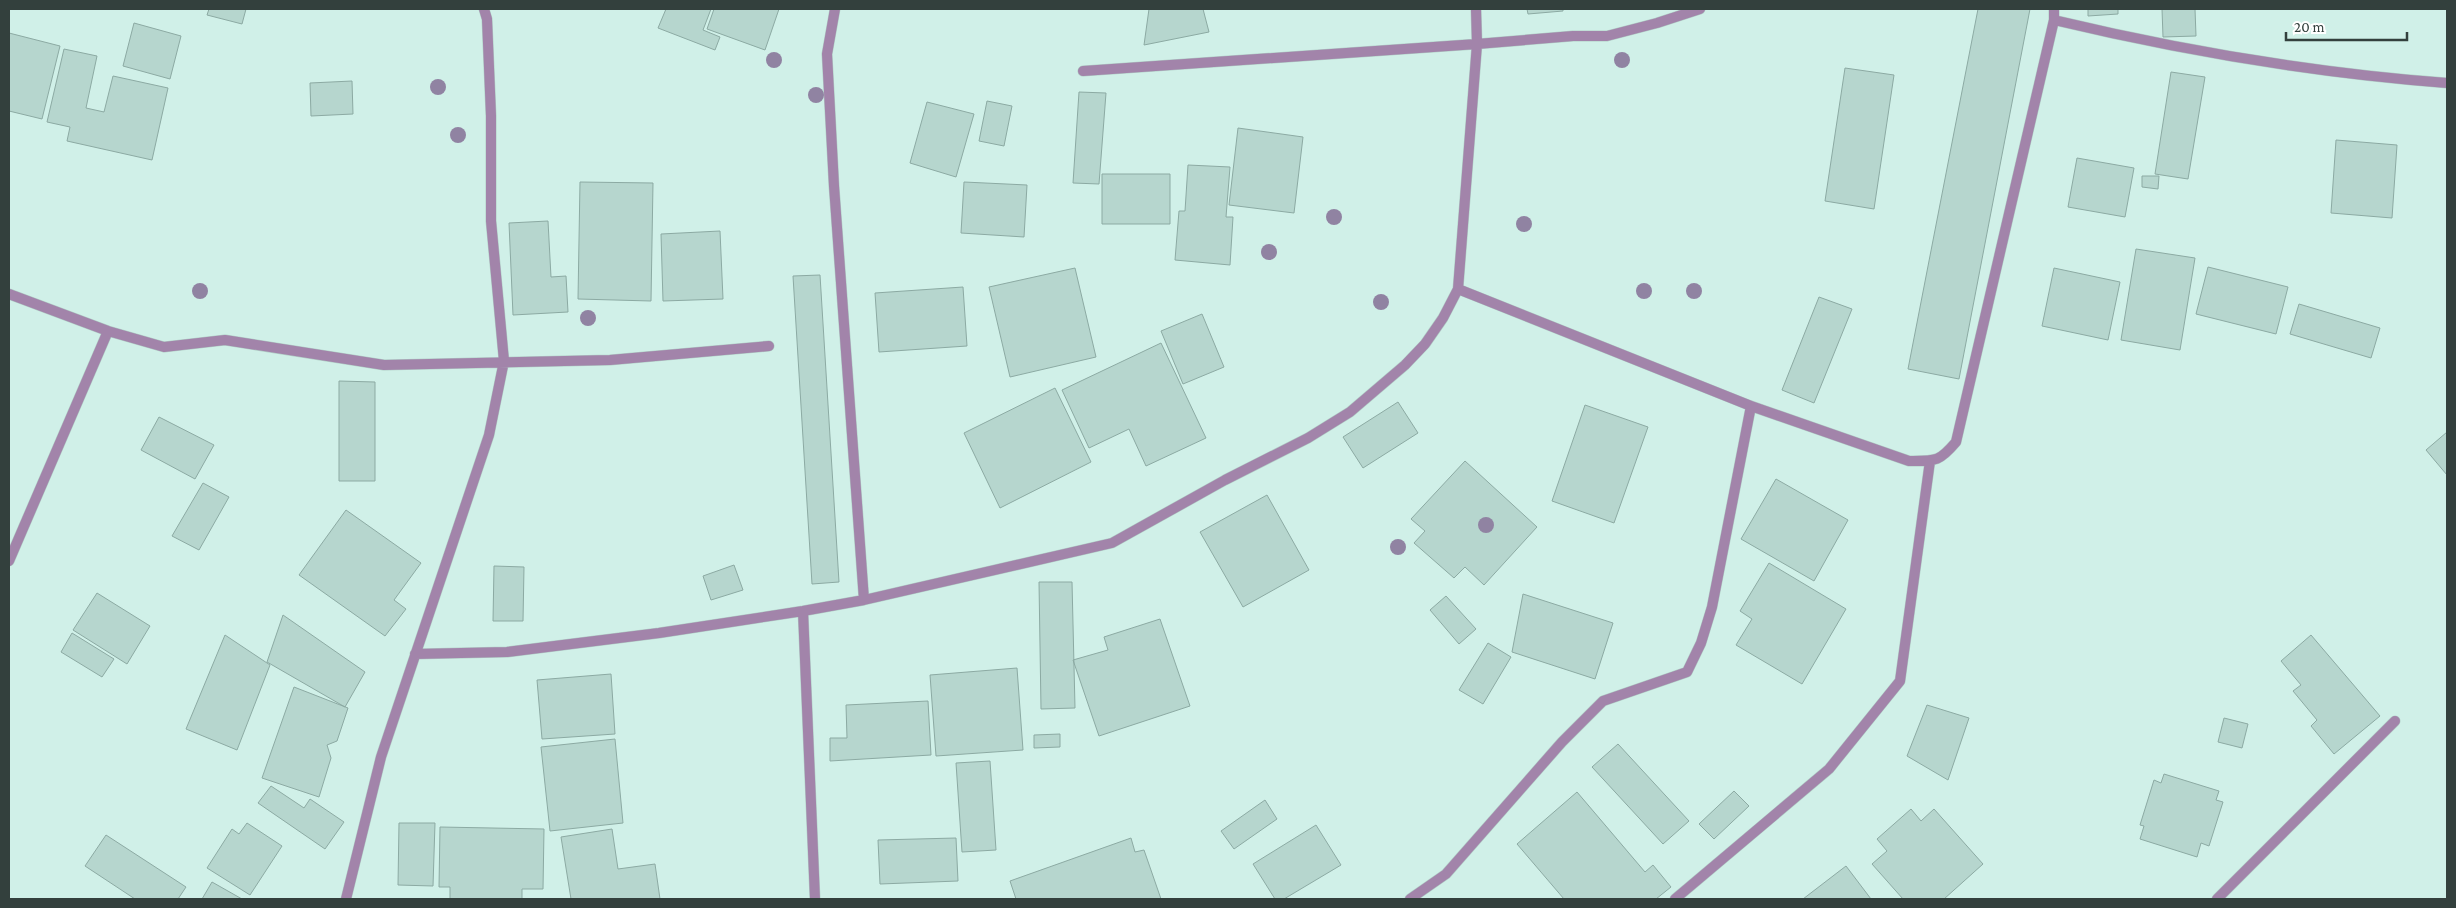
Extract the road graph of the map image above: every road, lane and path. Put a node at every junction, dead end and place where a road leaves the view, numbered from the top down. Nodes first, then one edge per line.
1 (484, 9) edge
2 (835, 9) edge
3 (1476, 9) edge
4 (1700, 9) edge
5 (2054, 9) edge
6 (2054, 20) junction
7 (1477, 44) junction
8 (1083, 71) dead end
9 (2447, 83) edge
10 (1458, 289) junction
11 (9, 294) edge
12 (108, 331) junction
13 (769, 346) dead end
14 (504, 361) junction
15 (1752, 406) junction
16 (1930, 461) junction
17 (9, 561) edge
18 (864, 600) junction
19 (803, 610) junction
20 (415, 654) junction
21 (2395, 721) dead end
22 (346, 899) edge
23 (816, 899) edge
24 (1410, 899) edge
25 (1675, 899) edge
26 (2217, 899) edge

1 - 14 street
2 - 18 street
3 - 7 street
4 - 7 street
5 - 6 street
6 - 9 street
6 - 16 street
7 - 8 street
7 - 10 street
10 - 15 street
10 - 18 street
11 - 12 street
12 - 14 street
12 - 17 street
13 - 14 street
14 - 20 street
15 - 16 street
15 - 24 street
16 - 25 street
18 - 19 street
19 - 20 street
19 - 23 street
20 - 22 street
21 - 26 street

